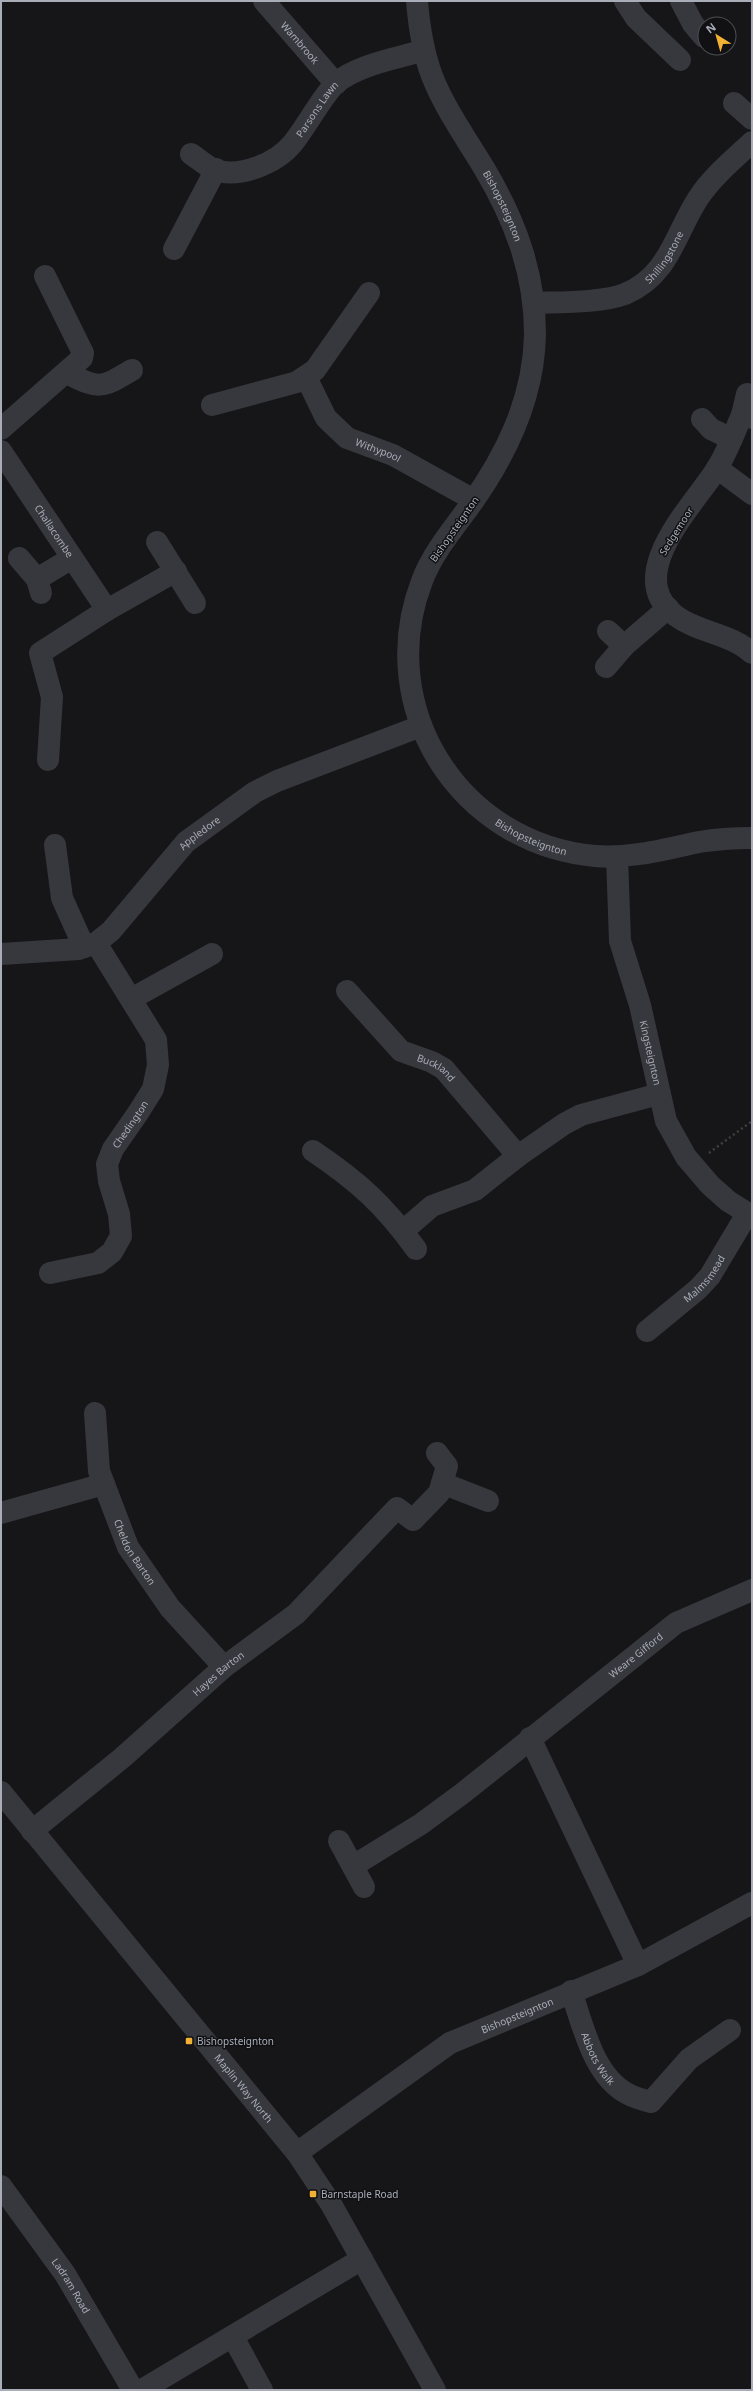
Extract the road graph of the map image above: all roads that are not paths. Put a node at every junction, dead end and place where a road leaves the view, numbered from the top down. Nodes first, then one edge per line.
1 (264, 1) edge
2 (417, 1) edge
3 (625, 1) edge
4 (681, 1) edge
5 (697, 29) edge
6 (424, 50) junction
7 (680, 60) dead end
8 (336, 84) junction
9 (752, 142) edge
10 (190, 154) dead end
11 (216, 169) junction
12 (174, 249) dead end
13 (45, 276) dead end
14 (369, 293) dead end
15 (534, 304) junction
16 (71, 370) junction
17 (132, 370) dead end
18 (306, 377) junction
19 (212, 405) dead end
20 (747, 409) edge
21 (702, 419) dead end
22 (1, 429) edge
23 (732, 439) junction
24 (1, 452) edge
25 (717, 468) junction
26 (752, 494) edge
27 (474, 500) junction
28 (157, 542) dead end
29 (19, 558) dead end
30 (72, 558) junction
31 (176, 571) junction
32 (195, 603) dead end
33 (668, 608) junction
34 (107, 610) junction
35 (608, 631) dead end
36 (624, 646) junction
37 (752, 653) edge
38 (606, 667) dead end
39 (421, 726) junction
40 (48, 760) dead end
41 (752, 838) edge
42 (54, 845) dead end
43 (617, 857) junction
44 (90, 945) junction
45 (1, 954) edge
46 (212, 954) dead end
47 (347, 990) dead end
48 (131, 999) junction
49 (658, 1094) junction
50 (313, 1152) dead end
51 (518, 1156) junction
52 (749, 1215) edge
53 (403, 1231) junction
54 (416, 1249) dead end
55 (50, 1273) dead end
56 (647, 1331) dead end
57 (95, 1413) dead end
58 (437, 1453) dead end
59 (442, 1483) junction
60 (104, 1484) junction
61 (488, 1501) dead end
62 (1, 1513) edge
63 (752, 1590) edge
64 (224, 1667) junction
65 (530, 1738) junction
66 (1, 1792) edge
67 (32, 1831) junction
68 (339, 1841) dead end
69 (353, 1866) junction
70 (364, 1887) dead end
71 (752, 1903) edge
72 (638, 1965) junction
73 (571, 1991) junction
74 (730, 2030) dead end
75 (297, 2153) junction
76 (1, 2186) edge
77 (362, 2259) junction
78 (233, 2337) junction
79 (134, 2390) edge
80 (142, 2390) edge
81 (262, 2390) edge
82 (435, 2390) edge

1 - 8 street, Wambrook
2 - 6 street, Bishopsteignton
3 - 7 street
4 - 5 street
6 - 8 street, Parsons Lawn
6 - 15 street, Bishopsteignton
8 - 11 street, Parsons Lawn
9 - 15 street, Shillingstone
10 - 11 street, Parsons Lawn
11 - 12 street
13 - 16 street
14 - 18 street
15 - 27 street, Bishopsteignton
16 - 17 street
16 - 22 street
18 - 19 street
18 - 27 street, Withypool
20 - 23 street, Sedgemoor
21 - 23 street
23 - 25 street, Sedgemoor
24 - 30 street, Challacombe
25 - 26 street
25 - 33 street, Sedgemoor
27 - 39 street, Bishopsteignton
28 - 31 street
29 - 30 street
30 - 34 street, Challacombe
31 - 32 street
31 - 34 street
33 - 36 street
33 - 37 street, Sedgemoor
34 - 40 street
35 - 36 street
36 - 38 street
39 - 43 street, Bishopsteignton
39 - 44 street, Appledore
41 - 43 street, Bishopsteignton
42 - 44 street, Chedington
43 - 49 street, Kingsteignton
44 - 45 street
44 - 48 street, Chedington
46 - 48 street
47 - 51 street, Buckland
48 - 55 street, Chedington
49 - 51 street
49 - 52 street, Kingsteignton
50 - 53 street
51 - 53 street
52 - 56 street, Malmsmead
53 - 54 street
57 - 60 street, Cheldon Barton
58 - 59 street
59 - 61 street
59 - 64 street, Hayes Barton
60 - 62 street
60 - 64 street, Cheldon Barton
63 - 65 street, Weare Gifford
64 - 67 street, Hayes Barton
65 - 69 street, Weare Gifford
65 - 72 street
66 - 67 street, Maplin Way North
67 - 75 street, Maplin Way North
68 - 69 street
69 - 70 street
71 - 72 street, Bishopsteignton
72 - 73 street, Bishopsteignton
73 - 74 street, Abbots Walk
73 - 75 street, Bishopsteignton
75 - 77 street, Maplin Way North
76 - 79 street, Ladram Road
77 - 78 street
77 - 82 street, Maplin Way North
78 - 80 street
78 - 81 street

